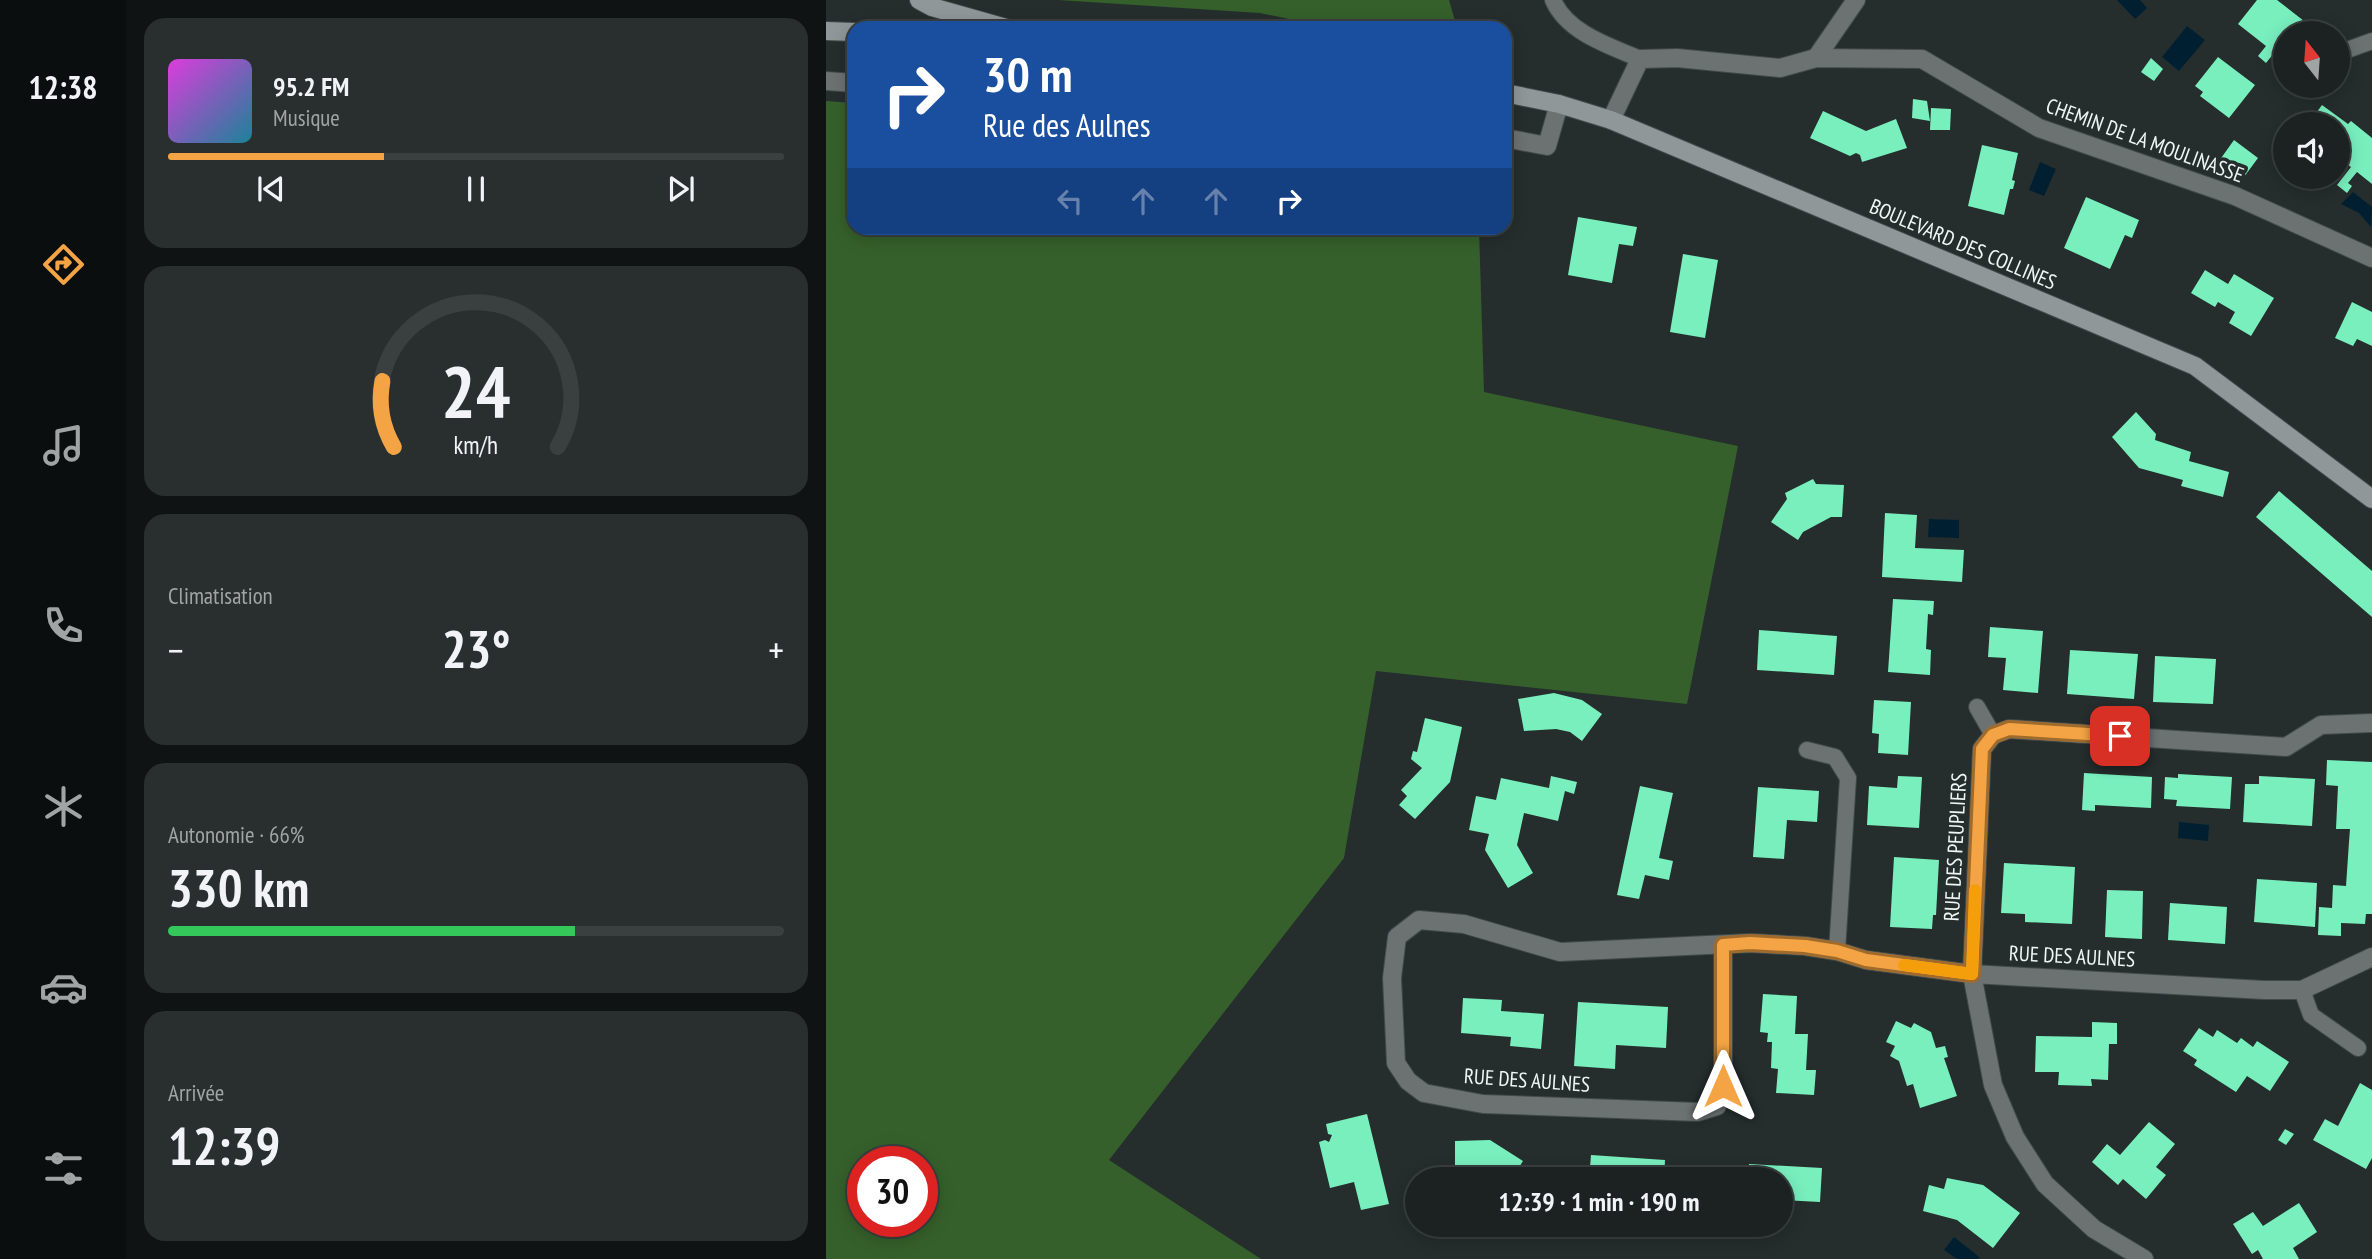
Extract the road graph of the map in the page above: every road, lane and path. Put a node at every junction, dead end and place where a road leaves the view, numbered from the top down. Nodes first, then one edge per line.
1 (919, 0) edge
2 (1553, 0) edge
3 (1856, 0) edge
4 (981, 21) edge
5 (826, 31) edge
6 (847, 32) edge
7 (2372, 41) edge
8 (2350, 49) edge
9 (1816, 58) junction
10 (1640, 59) junction
11 (826, 81) edge
12 (847, 82) edge
13 (1512, 94) edge
14 (1559, 104) junction
15 (1611, 120) junction
16 (1512, 139) edge
17 (2372, 258) edge
18 (2372, 499) edge
19 (1977, 707) dead end
20 (2372, 723) edge
21 (1993, 735) junction
22 (1807, 750) dead end
23 (1723, 945) junction
24 (1837, 951) junction
25 (2372, 957) edge
26 (1972, 974) junction
27 (2302, 990) junction
28 (2358, 1048) dead end
29 (2144, 1259) edge

1 - 4 street
2 - 10 lane
3 - 9 street
5 - 6 street
7 - 8 lane
9 - 10 street, CHEMIN DE LA MOULINASSE
9 - 17 street, CHEMIN DE LA MOULINASSE
10 - 15 street
11 - 12 street
13 - 14 street, BOULEVARD DES COLLINES
14 - 15 street, BOULEVARD DES COLLINES
14 - 16 street
15 - 18 street, BOULEVARD DES COLLINES
19 - 21 lane
20 - 21 street
21 - 26 street, RUE DES PEUPLIERS
22 - 24 lane
23 - 23 street, RUE DES AULNES
23 - 24 street, RUE DES AULNES
24 - 26 street, RUE DES AULNES
25 - 27 street, RUE DES AULNES
26 - 27 street, RUE DES AULNES
26 - 29 street, RUE DES PEUPLIERS
27 - 28 lane

